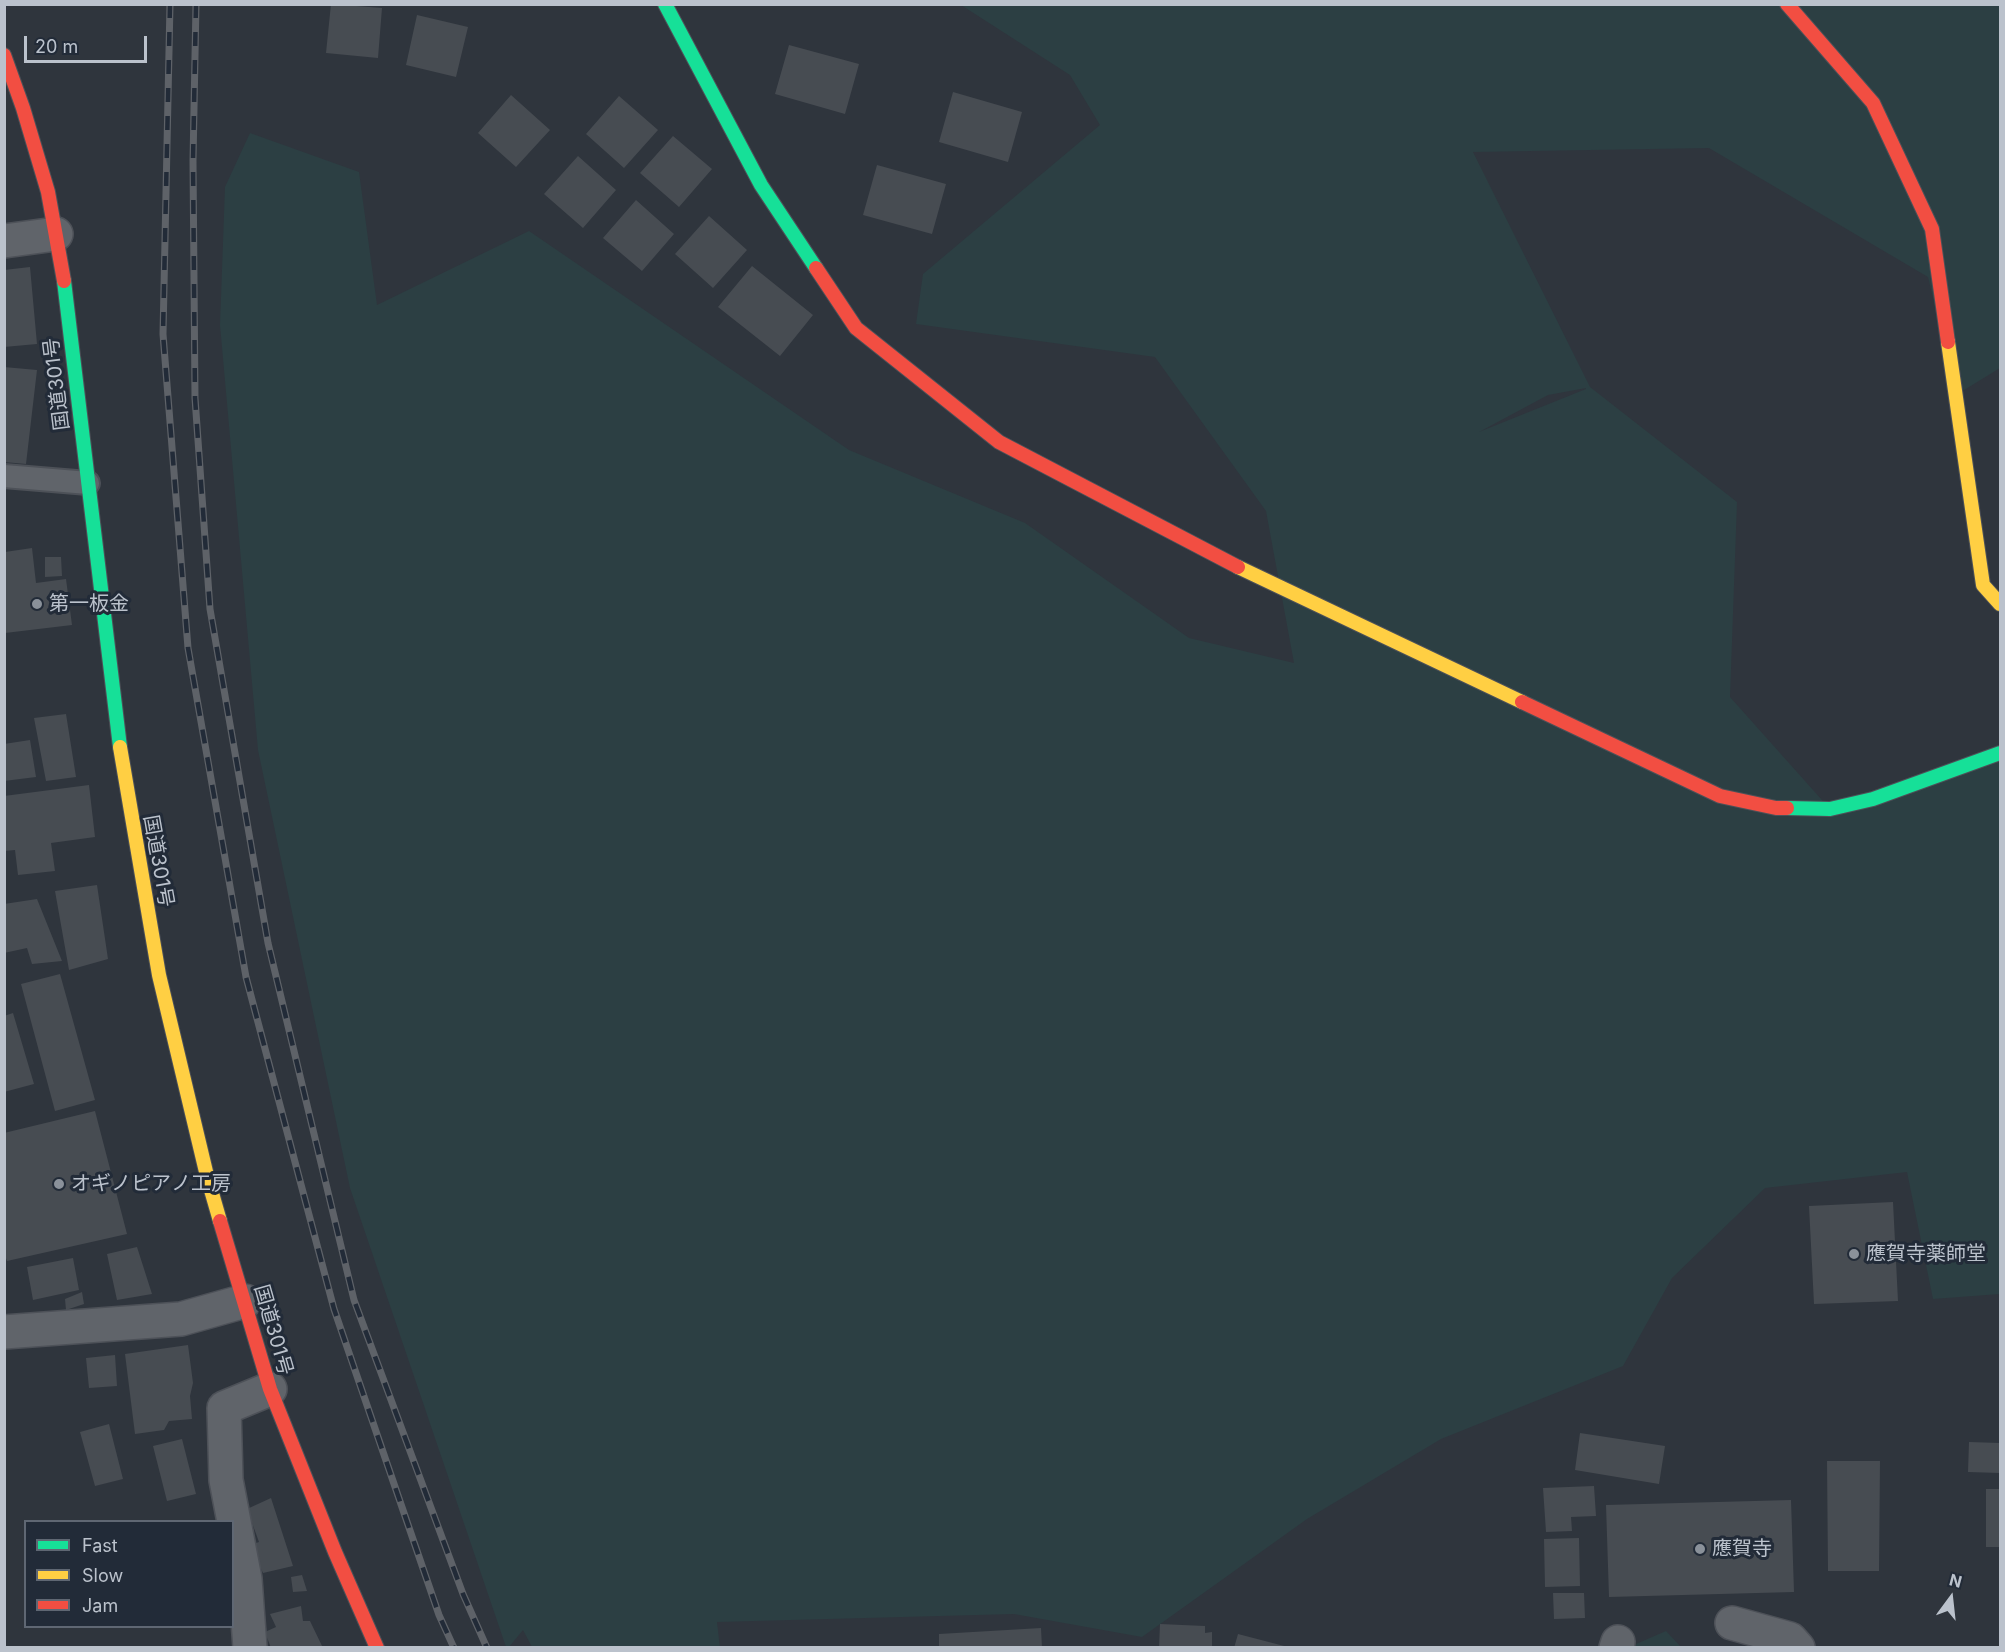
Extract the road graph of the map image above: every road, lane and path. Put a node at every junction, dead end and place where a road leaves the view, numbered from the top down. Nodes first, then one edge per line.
1 (665, 4) edge
2 (1787, 4) edge
3 (4, 55) edge
4 (56, 234) junction
5 (4, 241) edge
6 (4, 476) edge
7 (88, 483) junction
8 (2001, 604) edge
9 (2001, 753) edge
10 (245, 1301) junction
11 (4, 1332) edge
12 (270, 1389) junction
13 (233, 1520) edge
14 (234, 1525) edge
15 (1732, 1623) dead end
16 (250, 1647) edge
17 (377, 1647) edge
18 (1798, 1647) edge

1 - 9 main road
2 - 8 main road
3 - 4 main road, 国道301号
4 - 5 street
4 - 7 main road, 国道301号
6 - 7 lane
7 - 10 main road, 国道301号
10 - 11 street
10 - 12 main road, 国道301号
12 - 13 street
12 - 17 main road, 国道301号
14 - 16 street
15 - 18 street

